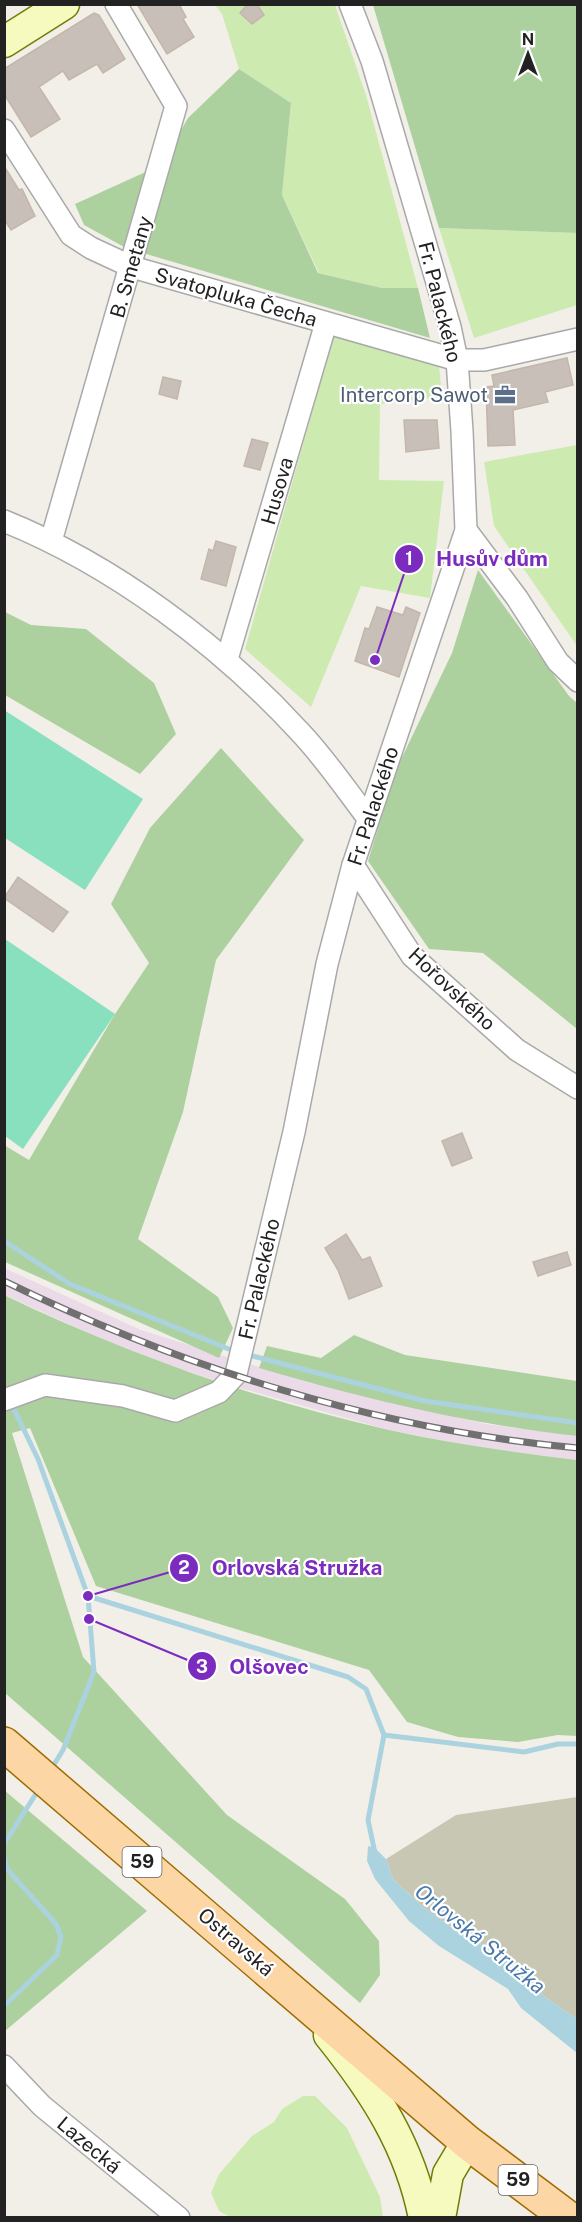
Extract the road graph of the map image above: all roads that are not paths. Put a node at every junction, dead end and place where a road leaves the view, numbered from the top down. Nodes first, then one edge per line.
1 (64, 4) edge
2 (117, 4) edge
3 (350, 4) edge
4 (4, 42) edge
5 (4, 130) edge
6 (132, 267) junction
7 (326, 323) junction
8 (578, 339) edge
9 (456, 360) junction
10 (4, 521) edge
11 (466, 530) junction
12 (51, 541) junction
13 (227, 659) junction
14 (578, 681) edge
15 (367, 817) junction
16 (353, 865) junction
17 (578, 1088) edge
18 (4, 1400) edge
19 (4, 1744) edge
20 (279, 1979) junction
21 (4, 2066) edge
22 (467, 2142) junction
23 (179, 2217) edge
24 (424, 2217) edge
25 (440, 2217) edge
26 (458, 2217) edge
27 (568, 2217) edge

1 - 4 street
2 - 6 street, B. Smetany
3 - 9 street, Fr. Palackého
5 - 6 street, Svatopluka Čecha
6 - 7 street, Svatopluka Čecha
6 - 12 street, B. Smetany
7 - 9 street, Svatopluka Čecha
7 - 13 street, Husova
8 - 9 street, Svatopluka Čecha
9 - 11 street, Fr. Palackého
10 - 12 street
11 - 14 street
11 - 15 street, Fr. Palackého
12 - 13 street
13 - 15 street
15 - 16 street, Fr. Palackého
16 - 17 street, Hořovského
16 - 18 street, Fr. Palackého
19 - 20 main road, Ostravská / 59
20 - 22 main road, Ostravská / 59
20 - 24 street
21 - 23 street, Lazecká
22 - 25 street
22 - 26 street
22 - 27 main road, 59

